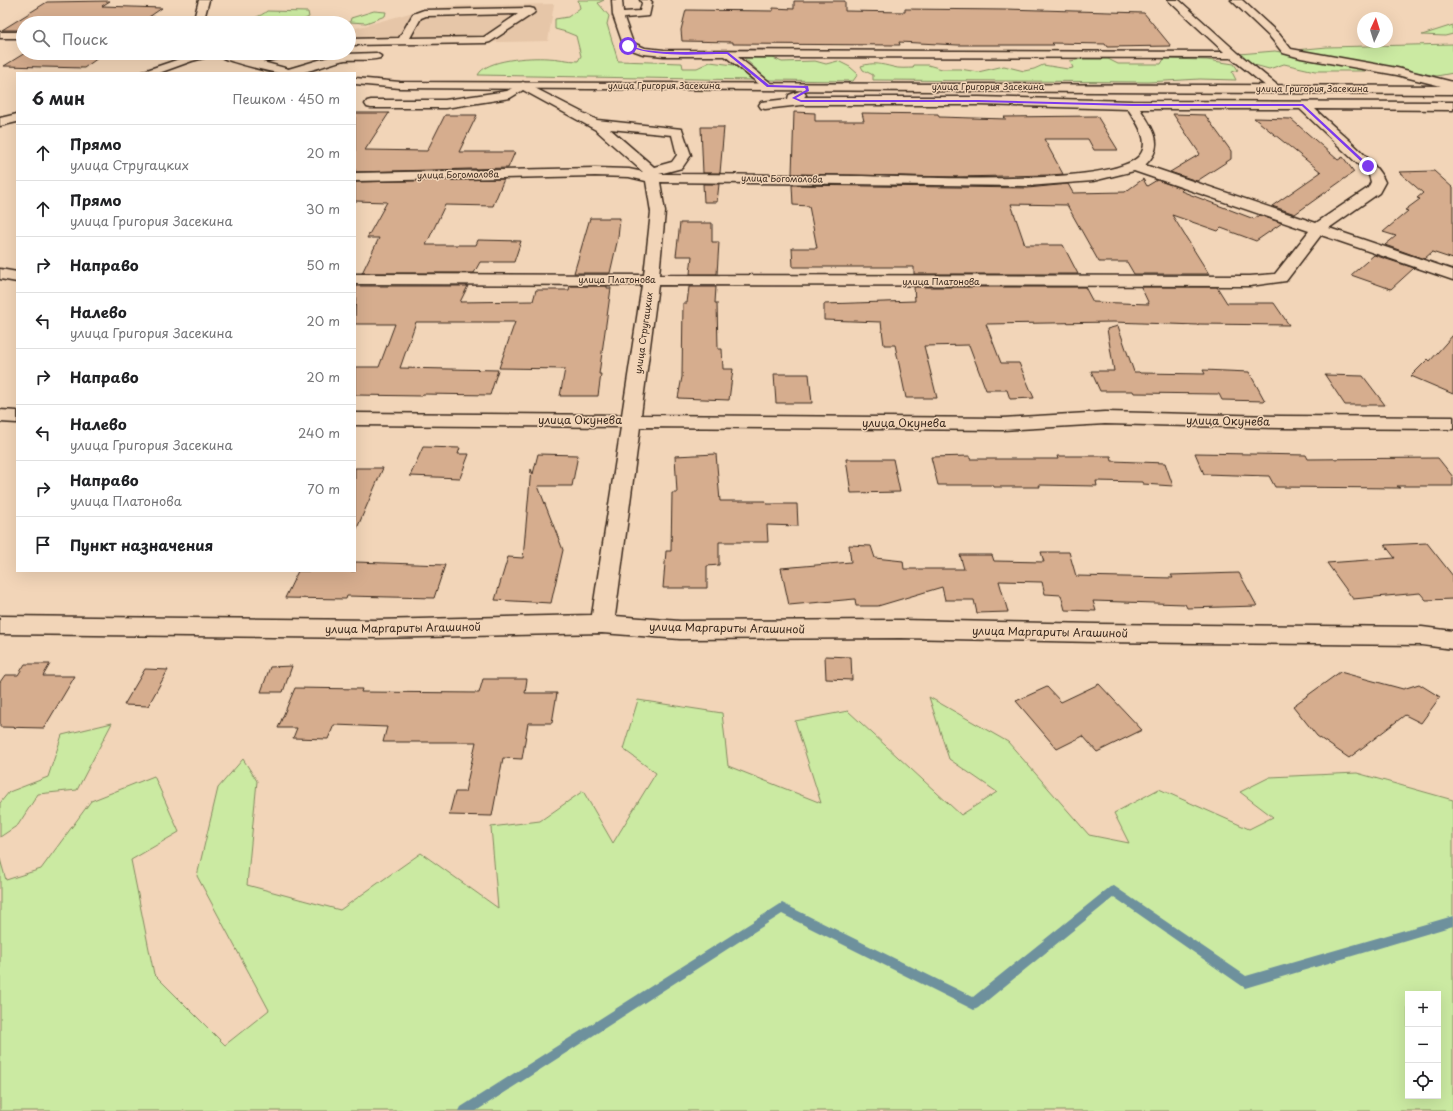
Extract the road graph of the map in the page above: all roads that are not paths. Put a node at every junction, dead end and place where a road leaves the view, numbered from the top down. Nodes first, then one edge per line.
1 (204, 0) edge
2 (617, 0) edge
3 (645, 0) edge
4 (1173, 0) edge
5 (1236, 0) edge
6 (618, 15) junction
7 (200, 16) edge
8 (16, 34) edge
9 (0, 35) edge
10 (485, 41) junction
11 (356, 42) edge
12 (402, 42) junction
13 (473, 51) dead end
14 (728, 53) junction
15 (383, 56) dead end
16 (1234, 56) junction
17 (356, 57) edge
18 (184, 60) edge
19 (241, 60) edge
20 (256, 60) edge
21 (329, 60) edge
22 (248, 62) junction
23 (151, 72) edge
24 (287, 72) edge
25 (294, 72) edge
26 (356, 81) edge
27 (522, 85) junction
28 (768, 86) junction
29 (807, 86) junction
30 (1453, 86) edge
31 (1276, 89) junction
32 (1453, 90) edge
33 (801, 101) junction
34 (371, 104) dead end
35 (765, 105) dead end
36 (1132, 105) junction
37 (1303, 105) junction
38 (1453, 106) edge
39 (16, 118) edge
40 (0, 122) edge
41 (595, 124) junction
42 (1134, 166) junction
43 (652, 175) junction
44 (356, 177) edge
45 (1318, 229) junction
46 (0, 274) edge
47 (1453, 275) edge
48 (16, 276) edge
49 (356, 279) edge
50 (651, 281) junction
51 (0, 416) edge
52 (16, 416) edge
53 (356, 419) edge
54 (631, 420) junction
55 (1453, 423) edge
56 (602, 624) junction
57 (0, 625) edge
58 (1453, 640) edge

1 - 7 street
2 - 6 street
3 - 6 street
4 - 16 street
5 - 30 street
6 - 14 street
8 - 9 street
10 - 12 street
10 - 12 street
10 - 13 street
11 - 12 street
14 - 16 street
14 - 28 street
15 - 17 street
16 - 31 street
18 - 23 street
19 - 22 street
20 - 22 street
21 - 25 street
22 - 24 street
26 - 27 street, улица Григория Засекина
27 - 28 street, улица Григория Засекина
27 - 34 street
27 - 41 street
28 - 29 street, улица Григория Засекина
29 - 31 street, улица Григория Засекина
29 - 33 street
31 - 32 street, улица Григория Засекина
33 - 35 street, улица Григория Засекина
33 - 36 street, улица Григория Засекина
36 - 37 street, улица Григория Засекина
36 - 42 street, улица Богомолова
37 - 38 street, улица Григория Засекина
37 - 45 street, улица Платонова
39 - 40 street
41 - 43 street
41 - 43 street
42 - 43 street, улица Богомолова
42 - 45 street
43 - 44 street, улица Богомолова
43 - 50 street, улица Стругацких
45 - 47 street
45 - 50 street, улица Платонова
46 - 48 street
49 - 50 street, улица Платонова
50 - 54 street, улица Стругацких
51 - 52 street
53 - 54 street, улица Окунева
54 - 55 street, улица Окунева
54 - 56 street, улица Стругацких
56 - 57 street, улица Маргариты Агашиной
56 - 58 street, улица Маргариты Агашиной

